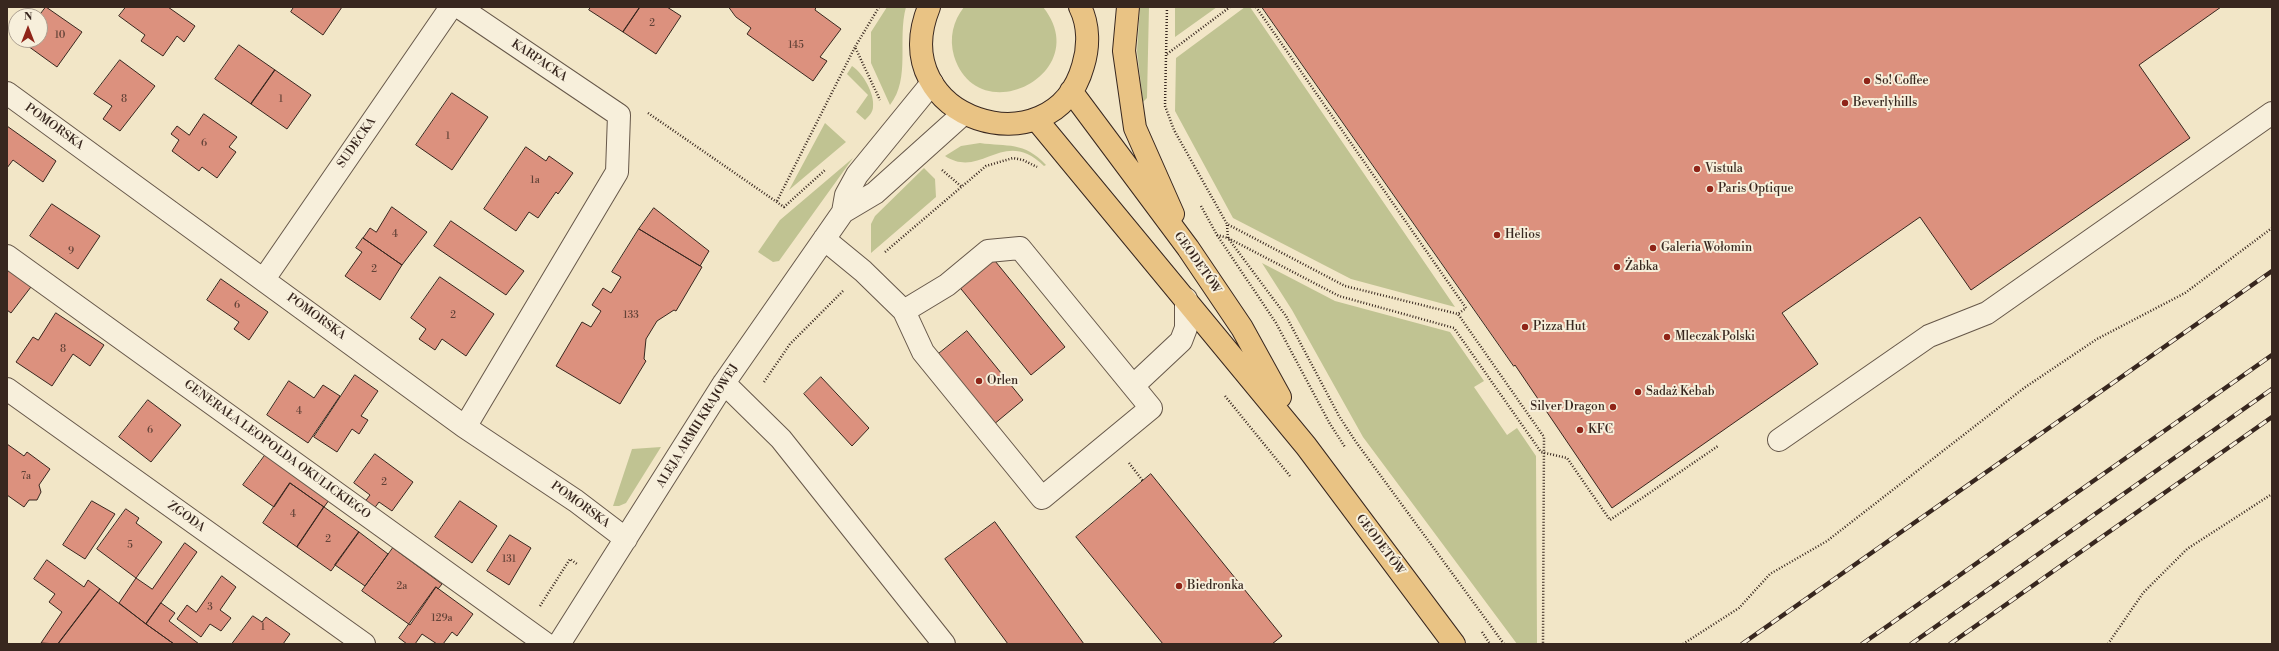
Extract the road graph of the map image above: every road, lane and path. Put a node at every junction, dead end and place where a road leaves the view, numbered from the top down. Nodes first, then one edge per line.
1 (451, 7) edge
2 (459, 7) edge
3 (929, 7) edge
4 (1128, 7) edge
5 (1167, 7) edge
6 (1230, 7) edge
7 (1256, 7) edge
8 (1082, 8) edge
9 (855, 47) dead end
10 (1166, 54) junction
11 (932, 83) junction
12 (1071, 91) junction
13 (7, 94) edge
14 (2272, 113) edge
15 (963, 114) junction
16 (1036, 118) junction
17 (1039, 169) dead end
18 (1198, 200) dead end
19 (777, 201) dead end
20 (843, 212) junction
21 (1227, 224) junction
22 (2272, 228) edge
23 (1217, 235) junction
24 (1228, 238) junction
25 (824, 239) junction
26 (1188, 248) junction
27 (7, 256) edge
28 (863, 271) junction
29 (264, 279) junction
30 (1186, 299) junction
31 (904, 311) junction
32 (1458, 314) junction
33 (724, 383) junction
34 (1133, 386) junction
35 (7, 389) edge
36 (748, 406) junction
37 (465, 426) junction
38 (1779, 440) dead end
39 (1306, 446) junction
40 (1718, 446) dead end
41 (1346, 449) dead end
42 (1544, 453) junction
43 (2272, 494) edge
44 (626, 539) junction
45 (570, 559) dead end
46 (526, 630) junction
47 (1481, 631) dead end
48 (364, 644) edge
49 (546, 644) edge
50 (559, 644) edge
51 (944, 644) edge
52 (1454, 644) edge
53 (1490, 644) edge
54 (1504, 644) edge
55 (1543, 644) edge
56 (1683, 644) edge
57 (2108, 644) edge

1 - 29 street, SUDECKA
2 - 37 street, KARPACKA
3 - 11 main road
4 - 26 main road
5 - 10 path
6 - 10 path
7 - 32 path
8 - 12 main road
9 - 19 path
10 - 21 path
11 - 15 main road
11 - 20 street, ALEJA ARMII KRAJOWEJ
12 - 16 main road
12 - 26 main road, GEODETÓW
13 - 29 street, POMORSKA
14 - 38 street
15 - 16 main road
15 - 20 street, ALEJA ARMII KRAJOWEJ
16 - 30 main road, GEODETÓW
17 - 28 path
18 - 23 path
20 - 25 street, ALEJA ARMII KRAJOWEJ
21 - 24 path
21 - 32 path
22 - 56 path
23 - 24 path
23 - 41 path
24 - 42 path
24 - 54 path
25 - 28 street
25 - 33 street, ALEJA ARMII KRAJOWEJ
26 - 39 main road, GEODETÓW
27 - 46 street, GENERAŁA LEOPOLDA OKULICKIEGO
28 - 31 street
28 - 36 path
29 - 37 street, POMORSKA
30 - 34 street
30 - 39 main road, GEODETÓW
31 - 34 street
31 - 34 street
32 - 42 path
33 - 36 street
33 - 44 street, ALEJA ARMII KRAJOWEJ
35 - 48 street, ZGODA
36 - 51 street
37 - 44 street, POMORSKA
39 - 52 main road, GEODETÓW
40 - 42 path
42 - 55 path
43 - 57 path
44 - 50 street, ALEJA ARMII KRAJOWEJ
45 - 46 path
46 - 49 street, GENERAŁA LEOPOLDA OKULICKIEGO
47 - 53 path

